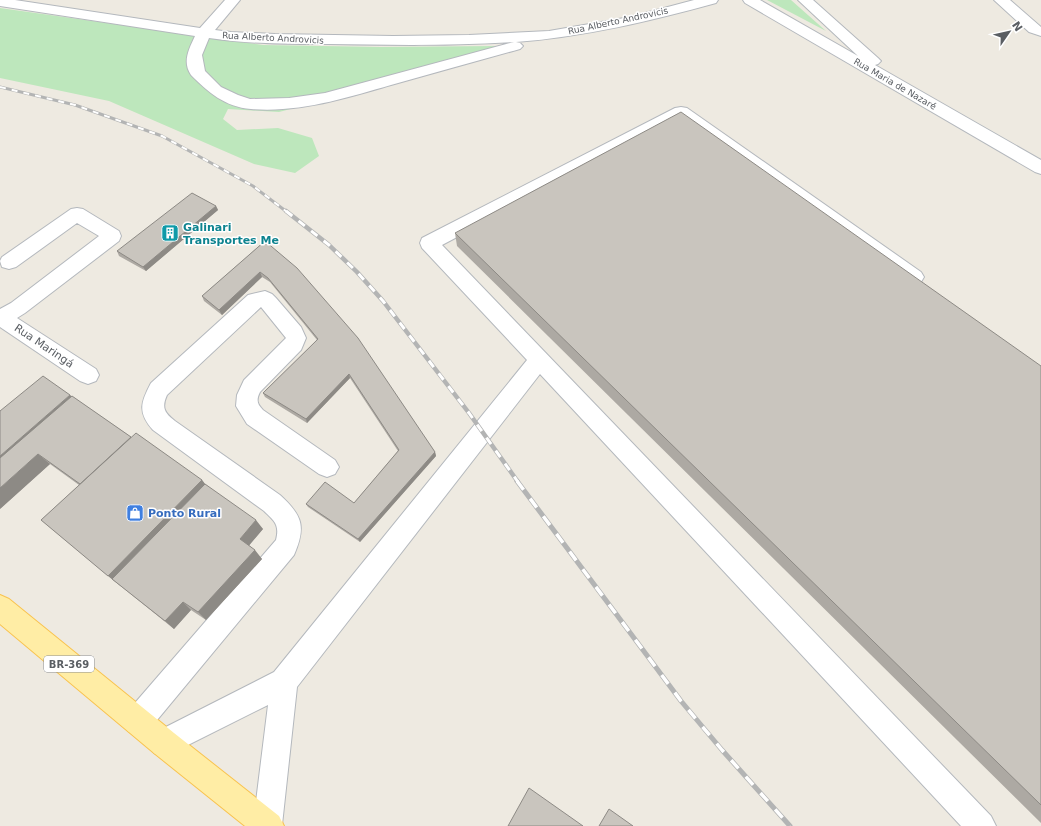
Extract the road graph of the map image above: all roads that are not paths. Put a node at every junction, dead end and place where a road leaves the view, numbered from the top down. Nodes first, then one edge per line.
1 (233, 0) edge
2 (711, 0) edge
3 (750, 0) edge
4 (805, 0) edge
5 (1001, 0) edge
6 (0, 2) edge
7 (1041, 32) edge
8 (204, 33) junction
9 (549, 35) junction
10 (906, 90) junction
11 (1041, 168) edge
12 (9, 262) dead end
13 (925, 284) edge
14 (0, 317) edge
15 (539, 360) junction
16 (88, 375) dead end
17 (327, 467) dead end
18 (0, 608) edge
19 (284, 682) junction
20 (138, 721) junction
21 (164, 743) junction
22 (268, 825) edge
23 (981, 826) edge

1 - 8 street, Rua Alberto Androvicis
2 - 9 street, Rua Alberto Androvicis
3 - 10 street, Rua Maria de Nazaré
4 - 10 street
5 - 7 street
6 - 8 street, Rua Alberto Androvicis
8 - 9 street, Rua Alberto Androvicis
8 - 9 street, Rua Alberto Androvicis
10 - 11 street, Rua Maria de Nazaré
12 - 14 street
13 - 15 street
14 - 16 street, Rua Maringá
15 - 19 street
15 - 23 street
17 - 20 street
18 - 20 main road, BR-369
19 - 21 street
19 - 22 street
20 - 21 main road, BR-369
21 - 22 main road, BR-369

